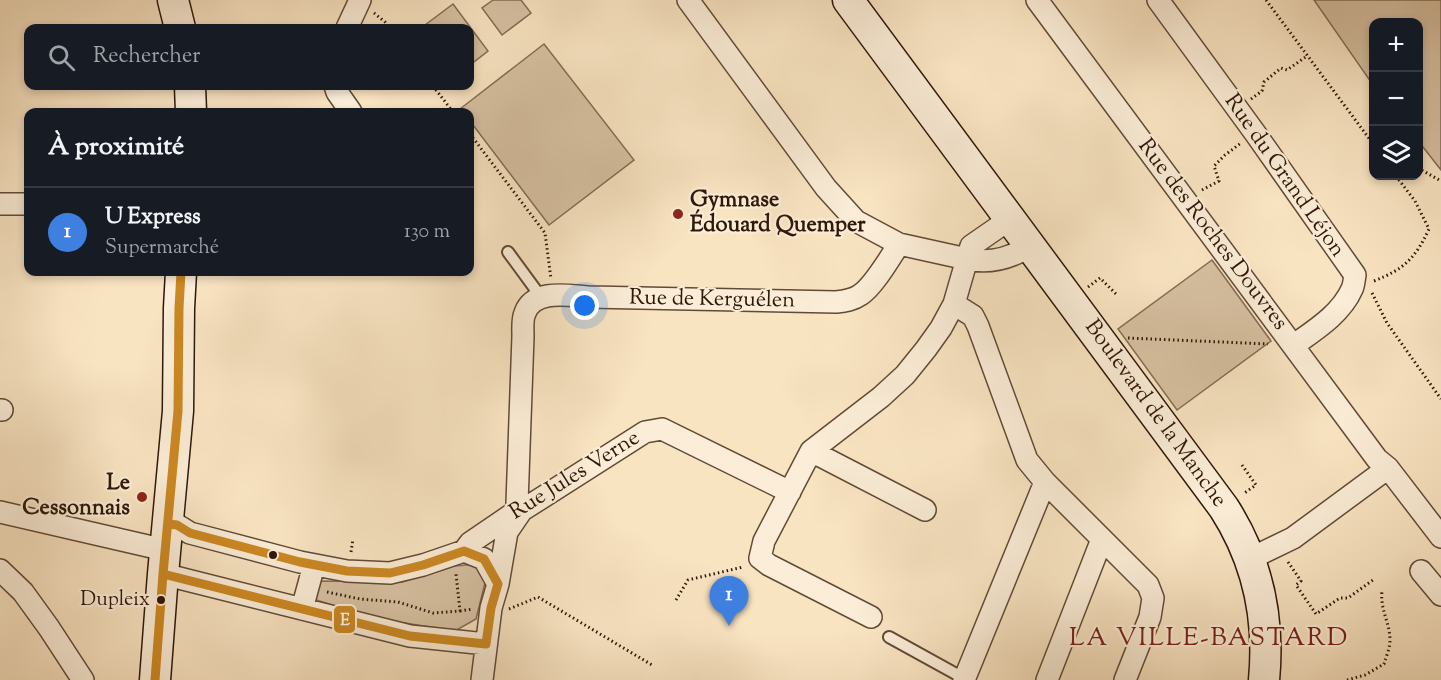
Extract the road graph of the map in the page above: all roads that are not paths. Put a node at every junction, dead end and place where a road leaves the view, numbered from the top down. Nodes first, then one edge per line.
1 (173, 0) edge
2 (360, 0) edge
3 (688, 0) edge
4 (848, 0) edge
5 (1037, 0) edge
6 (1158, 0) edge
7 (179, 24) edge
8 (349, 24) edge
9 (190, 90) edge
10 (336, 90) edge
11 (191, 108) edge
12 (348, 108) edge
13 (0, 204) edge
14 (24, 204) edge
15 (1010, 219) junction
16 (899, 244) junction
17 (1030, 246) junction
18 (508, 252) dead end
19 (967, 259) junction
20 (181, 276) edge
21 (547, 296) junction
22 (954, 304) junction
23 (1294, 345) junction
24 (811, 451) junction
25 (1388, 468) junction
26 (1045, 482) junction
27 (790, 492) junction
28 (925, 510) dead end
29 (0, 512) edge
30 (521, 512) junction
31 (1441, 537) edge
32 (1102, 540) junction
33 (165, 549) junction
34 (456, 554) junction
35 (1250, 557) junction
36 (314, 565) junction
37 (0, 570) edge
38 (1420, 572) dead end
39 (498, 584) junction
40 (1441, 595) edge
41 (302, 609) junction
42 (871, 617) dead end
43 (890, 637) dead end
44 (486, 644) junction
45 (964, 679) edge
46 (83, 680) edge
47 (155, 680) edge
48 (482, 680) edge
49 (1047, 680) edge
50 (1125, 680) edge
51 (1264, 680) edge

1 - 7 street
2 - 8 street
3 - 16 street
4 - 15 street, Boulevard de la Manche
5 - 23 street, Rue des Roches Douvres
6 - 23 street, Rue du Grand Léjon
9 - 11 street
10 - 12 street
13 - 14 street
15 - 17 street, Boulevard de la Manche
15 - 19 street
16 - 19 street
16 - 21 street, Rue de Kerguélen
17 - 19 street
17 - 35 street, Boulevard de la Manche
18 - 21 lane
19 - 22 street
20 - 33 street
21 - 30 street
22 - 24 street
22 - 26 street
23 - 25 street, Rue des Roches Douvres
24 - 27 street
24 - 28 street
25 - 31 street, Rue des Roches Douvres
25 - 35 street
26 - 32 street
26 - 45 street
27 - 30 street, Rue Jules Verne
27 - 42 street
29 - 33 street
30 - 34 street, Rue Jules Verne
30 - 39 street
32 - 49 street
32 - 50 street
33 - 36 street, Rue Jules Verne
33 - 41 street
33 - 47 street
34 - 36 street, Rue Jules Verne
34 - 39 street
35 - 51 street, Boulevard de la Manche
36 - 41 street
37 - 46 street
38 - 40 street
39 - 44 street
41 - 44 street
43 - 45 lane
44 - 48 street

